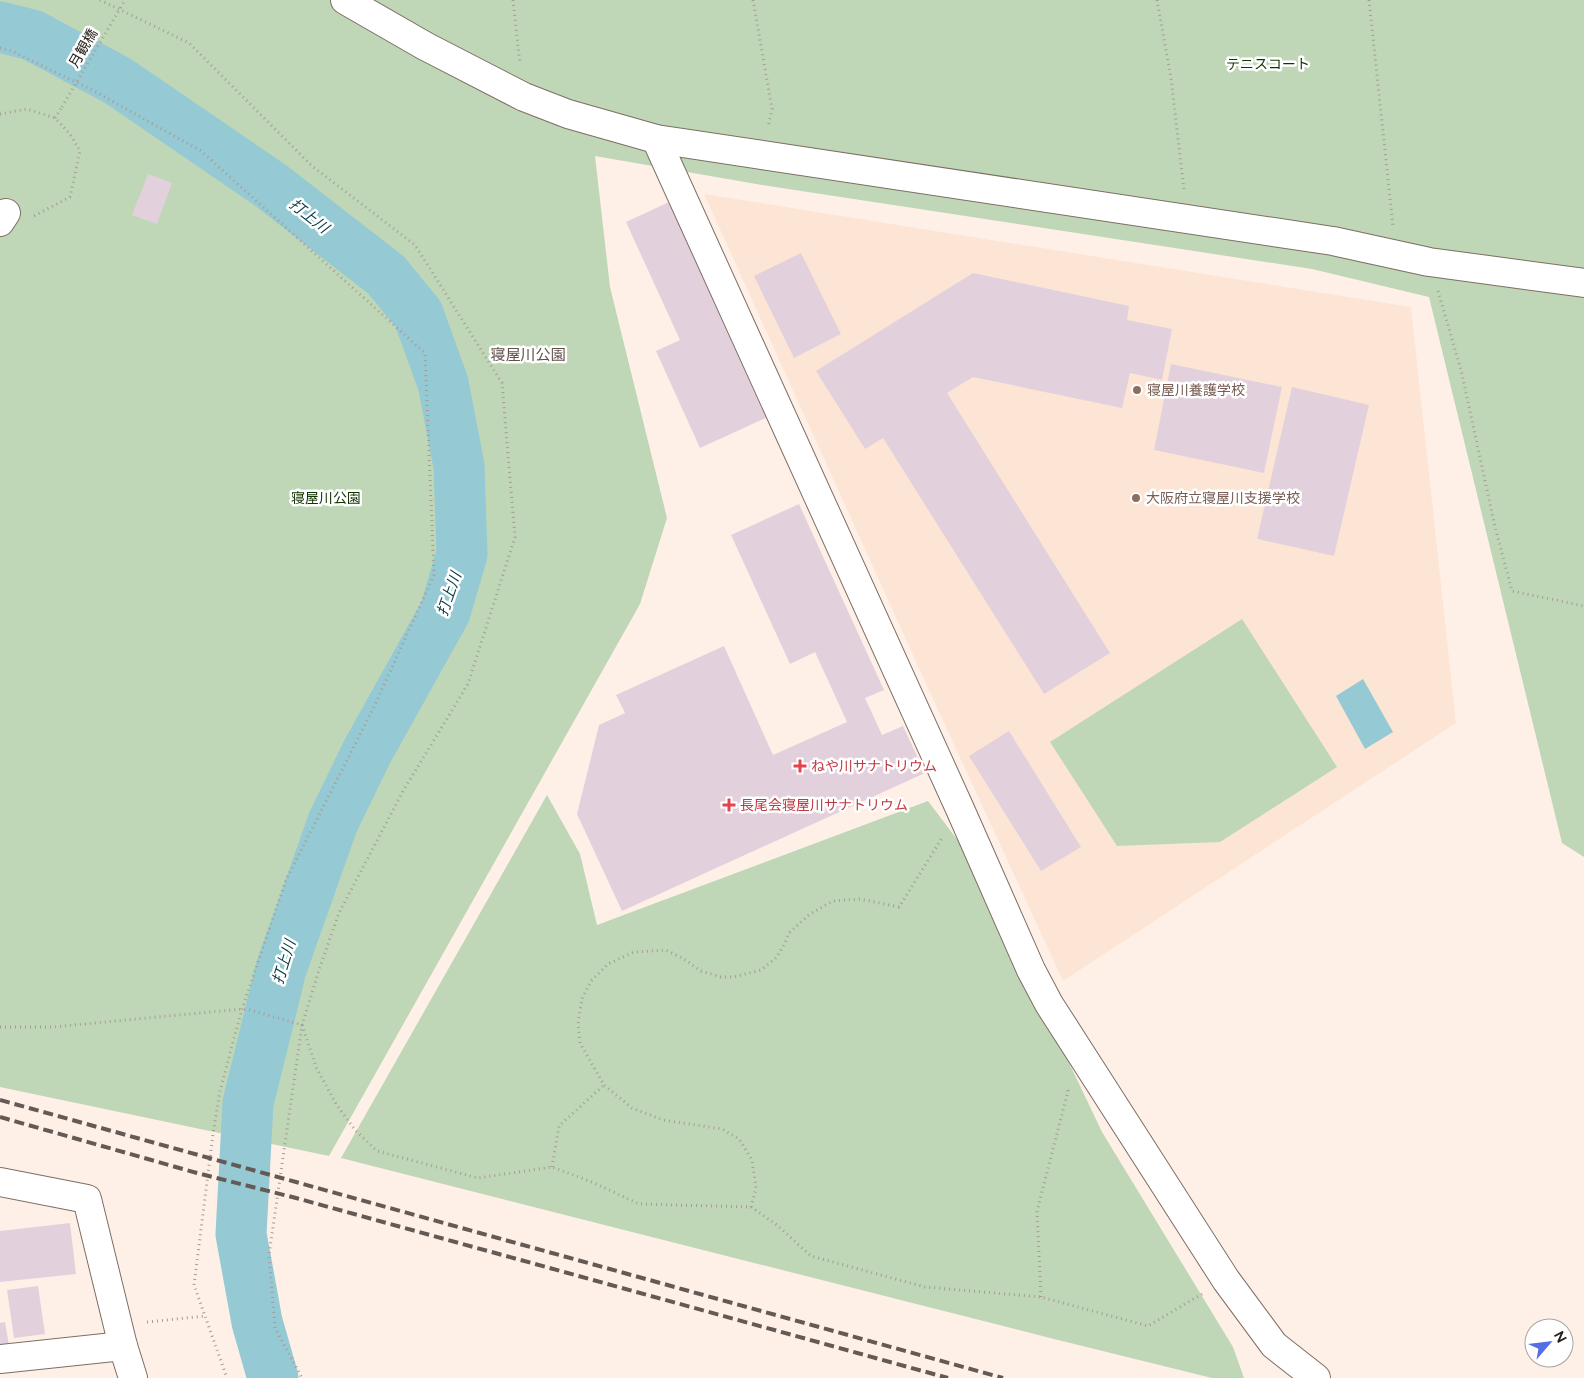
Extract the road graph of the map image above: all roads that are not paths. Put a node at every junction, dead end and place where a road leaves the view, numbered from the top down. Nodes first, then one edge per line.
1 (345, 0) edge
2 (656, 138) junction
3 (1584, 282) edge
4 (0, 1182) edge
5 (120, 1336) junction
6 (0, 1360) edge
7 (133, 1378) edge
8 (1316, 1378) edge

1 - 2 street
2 - 3 street
2 - 8 street
4 - 5 street
5 - 6 street
5 - 7 street

